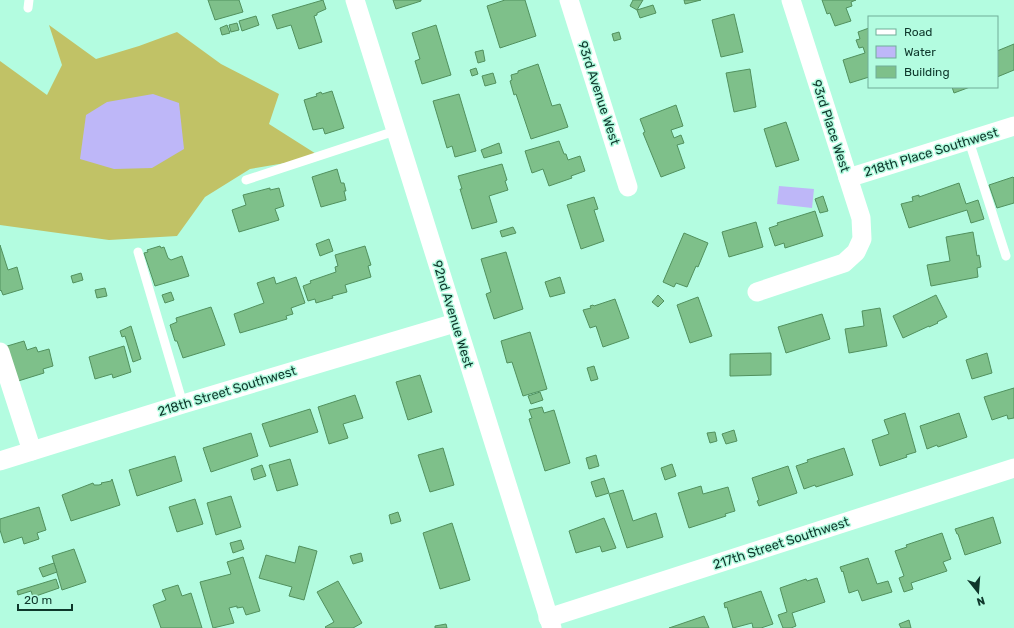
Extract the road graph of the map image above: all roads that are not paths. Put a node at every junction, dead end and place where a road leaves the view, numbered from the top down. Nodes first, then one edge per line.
1 (355, 0) edge
2 (569, 0) edge
3 (791, 0) edge
4 (1014, 126) edge
5 (395, 131) junction
6 (969, 140) junction
7 (848, 178) junction
8 (246, 180) dead end
9 (628, 187) dead end
10 (138, 252) dead end
11 (1006, 256) dead end
12 (757, 292) dead end
13 (455, 323) junction
14 (0, 352) edge
15 (183, 404) junction
16 (32, 451) junction
17 (0, 461) edge
18 (1014, 468) edge
19 (550, 623) edge

1 - 5 street, 92nd Avenue West
2 - 9 street, 93rd Avenue West
3 - 7 street, 93rd Place West
4 - 6 street, 218th Place Southwest
5 - 8 lane
5 - 13 street, 92nd Avenue West
6 - 7 street, 218th Place Southwest
6 - 11 lane
7 - 12 street, 93rd Place West
10 - 15 lane
13 - 15 street, 218th Street Southwest
13 - 19 street, 92nd Avenue West
14 - 16 street
15 - 16 street, 218th Street Southwest
16 - 17 street, 218th Street Southwest
18 - 19 street, 217th Street Southwest

